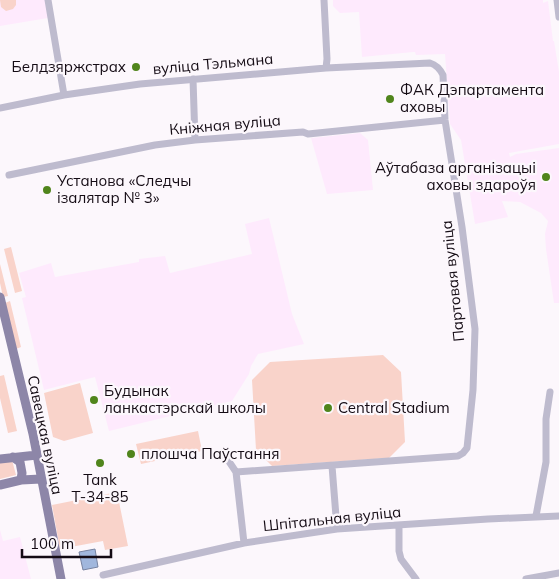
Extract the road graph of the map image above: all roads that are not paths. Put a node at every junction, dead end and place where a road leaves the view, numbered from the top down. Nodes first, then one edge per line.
1 (48, 0) edge
2 (324, 0) edge
3 (557, 0) edge
4 (559, 17) edge
5 (430, 63) joint
6 (326, 68) junction
7 (193, 78) junction
8 (64, 95) junction
9 (0, 108) edge
10 (445, 120) junction
11 (195, 140) junction
12 (9, 175) dead end
13 (0, 297) edge
14 (550, 392) dead end
15 (219, 454) dead end
16 (37, 455) junction
17 (13, 457) junction
18 (0, 459) edge
19 (332, 466) junction
20 (236, 476) junction
21 (41, 479) junction
22 (21, 480) junction
23 (0, 485) edge
24 (536, 516) junction
25 (559, 516) edge
26 (399, 526) junction
27 (337, 529) junction
28 (244, 543) junction
29 (559, 573) edge
30 (104, 576) dead end
31 (61, 579) edge
32 (416, 579) edge
33 (526, 579) edge

1 - 8 street
2 - 6 street
3 - 4 street
5 - 6 street, вуліца Тэльмана
5 - 10 street, Партовая вуліца
6 - 7 street, вуліца Тэльмана
7 - 8 street, вуліца Тэльмана
7 - 11 street
8 - 9 street, вуліца Тэльмана
10 - 11 street, Кніжная вуліца
10 - 19 street, Партовая вуліца
11 - 12 street, Кніжная вуліца
13 - 16 main road, Савецкая вуліца
14 - 24 street
15 - 20 street
16 - 17 main road
16 - 21 main road, Савецкая вуліца
17 - 18 main road
17 - 22 main road
19 - 20 street, Партовая вуліца
19 - 27 street
20 - 28 street
21 - 22 main road
21 - 31 main road, Савецкая вуліца
22 - 23 main road
24 - 25 street, Шпітальная вуліца
24 - 26 street, Шпітальная вуліца
26 - 27 street, Шпітальная вуліца
26 - 32 street
27 - 28 street, Шпітальная вуліца
28 - 30 street, Шпітальная вуліца
29 - 33 street

